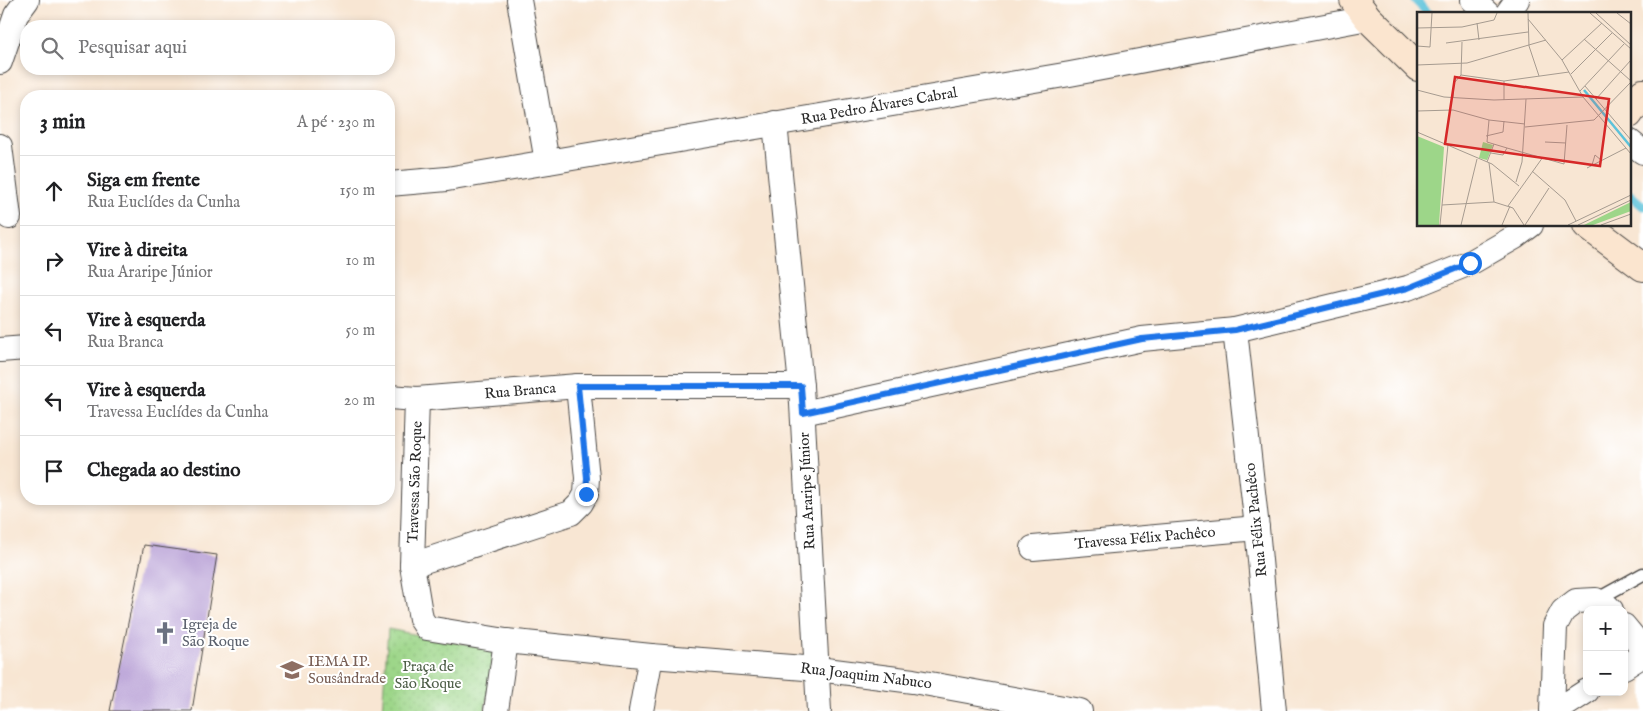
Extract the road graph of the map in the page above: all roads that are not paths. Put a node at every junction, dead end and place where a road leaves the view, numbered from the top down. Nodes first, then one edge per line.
1 (27, 0) edge
2 (519, 0) edge
3 (1473, 0) edge
4 (1516, 0) edge
5 (1361, 9) edge
6 (1486, 12) edge
7 (1508, 12) edge
8 (0, 62) edge
9 (1417, 66) edge
10 (1643, 93) edge
11 (1630, 112) edge
12 (775, 123) junction
13 (1630, 142) edge
14 (0, 146) edge
15 (1643, 152) edge
16 (547, 162) junction
17 (395, 183) edge
18 (12, 216) edge
19 (1530, 226) edge
20 (1588, 226) edge
21 (1643, 267) edge
22 (1235, 330) junction
23 (20, 348) edge
24 (0, 350) edge
25 (578, 386) junction
26 (801, 386) junction
27 (395, 397) edge
28 (417, 399) junction
29 (803, 413) junction
30 (1257, 528) junction
31 (1033, 548) dead end
32 (412, 565) junction
33 (1643, 574) edge
34 (1603, 605) edge
35 (1628, 631) edge
36 (506, 641) junction
37 (1643, 649) edge
38 (1643, 655) edge
39 (651, 656) junction
40 (1628, 664) edge
41 (818, 669) junction
42 (1583, 693) edge
43 (1029, 706) edge
44 (496, 711) edge
45 (641, 711) edge
46 (819, 711) edge
47 (1080, 711) edge
48 (1274, 711) edge
49 (1554, 711) edge

1 - 8 street
2 - 16 street
3 - 6 street
4 - 7 street
5 - 9 street
5 - 12 street, Rua Pedro Álvares Cabral
10 - 11 street
12 - 16 street, Rua Pedro Álvares Cabral
12 - 26 street, Rua Araripe Júnior
13 - 15 street
14 - 18 street
16 - 17 street, Rua Pedro Álvares Cabral
19 - 22 street
20 - 21 street
22 - 29 street
22 - 30 street, Rua Félix Pachêco
23 - 24 street
25 - 26 street, Rua Branca
25 - 28 street, Rua Branca
25 - 32 street
26 - 29 street, Rua Araripe Júnior
27 - 28 street, Rua Branca
28 - 32 street, Travessa São Roque
29 - 41 street, Rua Araripe Júnior
30 - 31 street, Travessa Félix Pachêco
30 - 48 street, Rua Félix Pachêco
32 - 36 street, Rua Joaquim Nabuco
33 - 34 lane
34 - 49 street
35 - 37 street
36 - 39 street, Rua Joaquim Nabuco
36 - 44 street
38 - 40 street
39 - 41 street, Rua Joaquim Nabuco
39 - 45 street
41 - 43 street, Rua Joaquim Nabuco
41 - 46 street, Rua Araripe Júnior
42 - 49 street
43 - 47 street, Rua Joaquim Nabuco

